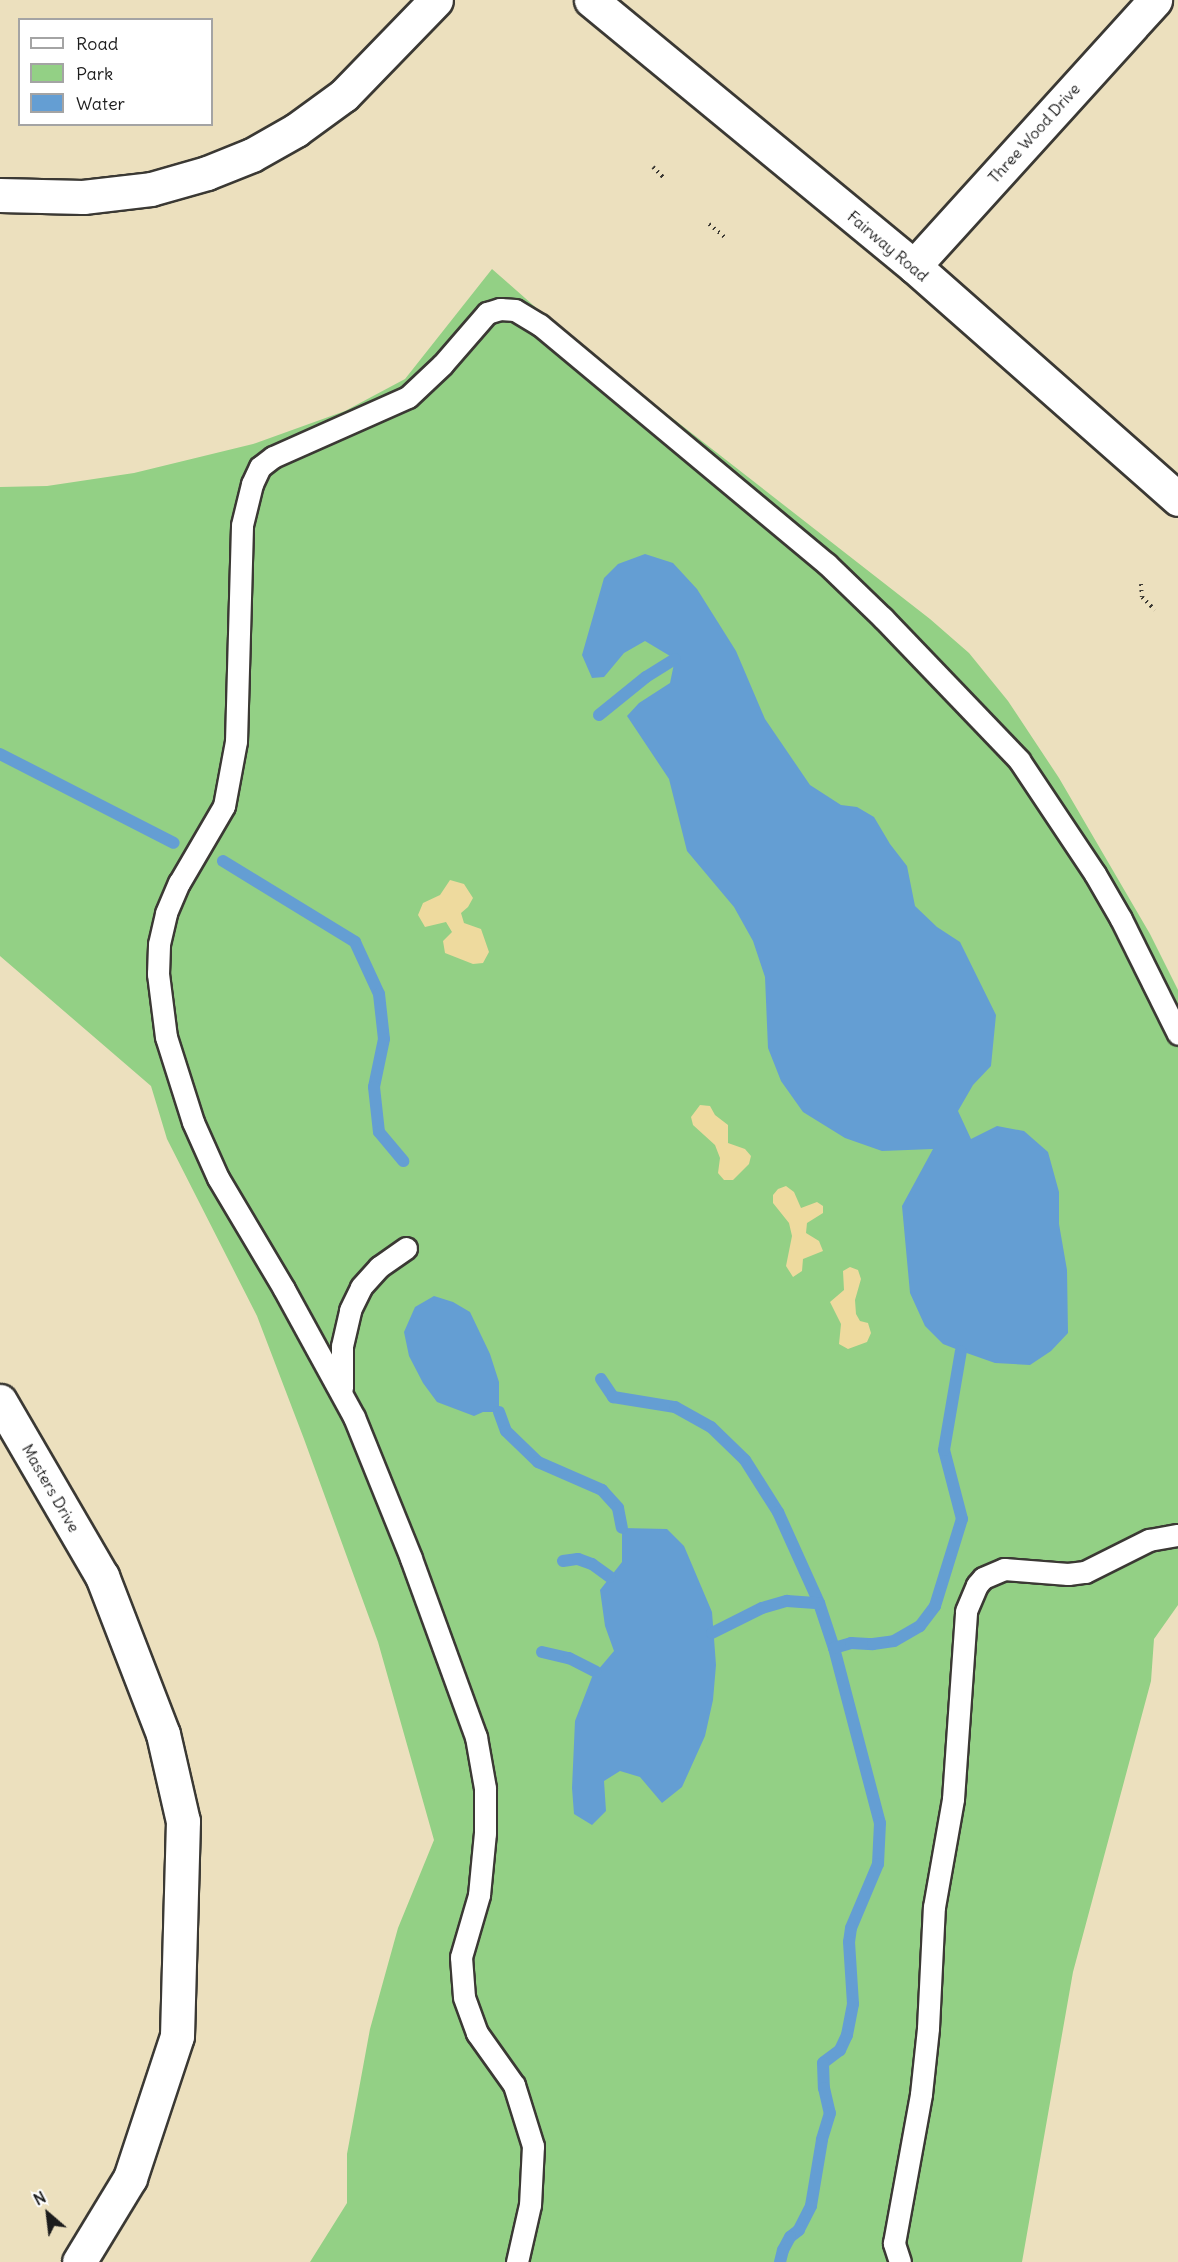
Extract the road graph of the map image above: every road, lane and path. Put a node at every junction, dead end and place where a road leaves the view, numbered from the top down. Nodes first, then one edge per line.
1 (436, 0) edge
2 (591, 0) edge
3 (1155, 0) edge
4 (653, 167) dead end
5 (665, 179) dead end
6 (0, 195) edge
7 (708, 224) dead end
8 (727, 239) dead end
9 (914, 266) junction
10 (1178, 499) edge
11 (1141, 584) dead end
12 (1155, 610) dead end
13 (1178, 1034) edge
14 (406, 1248) dead end
15 (342, 1394) junction
16 (0, 1401) edge
17 (1178, 1535) edge
18 (895, 2256) edge
19 (79, 2262) edge
20 (517, 2262) edge

1 - 6 street
2 - 9 street, Fairway Road
3 - 9 street, Three Wood Drive
4 - 5 path
7 - 8 path
9 - 10 street, Fairway Road
11 - 12 path
13 - 15 lane
14 - 15 lane
15 - 20 lane
16 - 19 street, Masters Drive
17 - 18 lane

